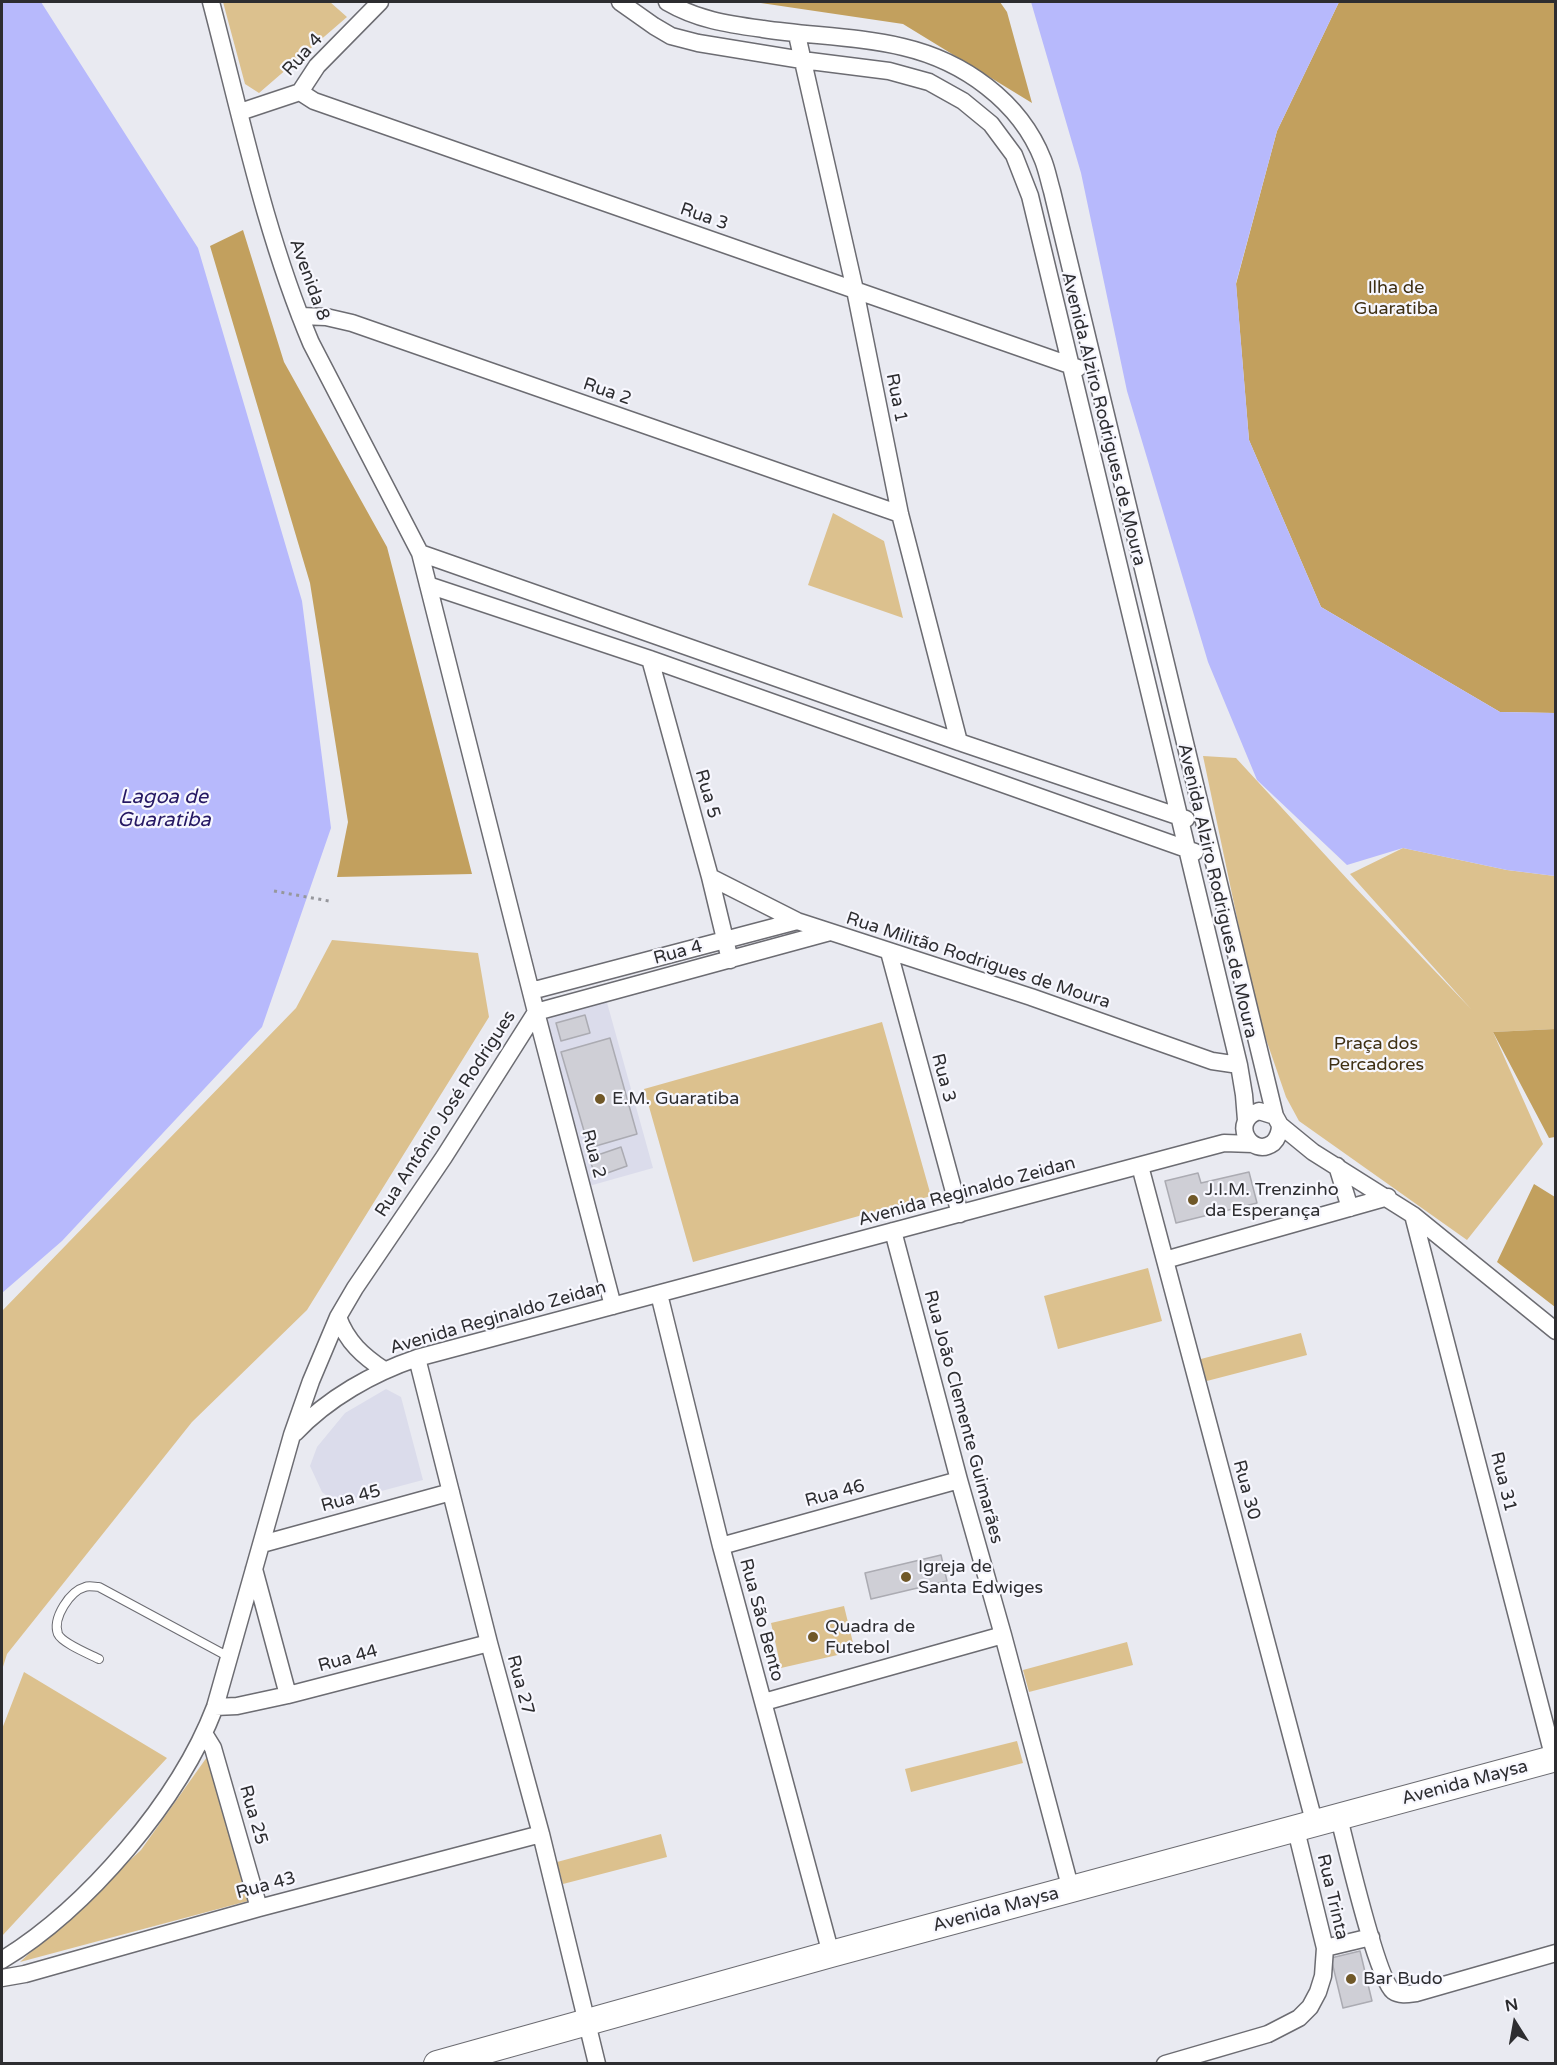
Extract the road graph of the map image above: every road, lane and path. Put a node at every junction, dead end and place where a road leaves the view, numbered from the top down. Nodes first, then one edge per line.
1 (211, 2) edge
2 (380, 2) edge
3 (620, 2) edge
4 (667, 2) edge
5 (797, 34) junction
6 (802, 60) junction
7 (300, 92) junction
8 (240, 112) junction
9 (855, 290) junction
10 (300, 316) junction
11 (1071, 366) junction
12 (1097, 374) junction
13 (900, 514) junction
14 (420, 553) junction
15 (428, 585) junction
16 (650, 659) junction
17 (959, 742) junction
18 (1168, 770) junction
19 (1193, 771) junction
20 (1179, 817) junction
21 (1204, 823) junction
22 (1188, 849) junction
23 (1211, 857) junction
24 (710, 877) junction
25 (274, 891) dead end
26 (329, 900) dead end
27 (797, 921) junction
28 (830, 932) junction
29 (725, 939) junction
30 (889, 952) junction
31 (730, 960) junction
32 (531, 991) junction
33 (536, 1012) junction
34 (1257, 1042) junction
35 (1234, 1048) junction
36 (1239, 1065) junction
37 (1277, 1120) junction
38 (1245, 1123) junction
39 (1224, 1143) junction
40 (1261, 1145) junction
41 (1312, 1152) junction
42 (1140, 1166) junction
43 (1337, 1166) junction
44 (1388, 1197) junction
45 (1350, 1208) junction
46 (960, 1214) junction
47 (1413, 1215) junction
48 (893, 1231) junction
49 (1165, 1260) junction
50 (659, 1294) junction
51 (613, 1306) junction
52 (338, 1317) junction
53 (1556, 1331) edge
54 (417, 1358) junction
55 (384, 1370) junction
56 (292, 1436) junction
57 (959, 1480) junction
58 (451, 1492) junction
59 (262, 1544) junction
60 (721, 1546) junction
61 (254, 1569) junction
62 (1003, 1635) junction
63 (489, 1643) junction
64 (229, 1657) junction
65 (99, 1659) dead end
66 (288, 1695) junction
67 (764, 1702) junction
68 (215, 1707) junction
69 (205, 1735) junction
70 (1555, 1759) edge
71 (1339, 1818) junction
72 (1305, 1827) junction
73 (541, 1834) junction
74 (1071, 1890) junction
75 (259, 1908) junction
76 (1371, 1937) junction
77 (1325, 1948) junction
78 (1556, 1953) edge
79 (831, 1954) junction
80 (2, 1960) edge
81 (2, 1978) edge
82 (587, 2023) junction
83 (437, 2064) edge
84 (597, 2064) edge
85 (1165, 2064) edge

1 - 8 street, Avenida 8
2 - 7 street, Rua 4
3 - 6 street, Avenida Alziro Rodrigues de Moura
4 - 5 street, Avenida Alziro Rodrigues de Moura
5 - 6 street, Rua 1
5 - 12 street, Avenida Alziro Rodrigues de Moura
6 - 9 street, Rua 1
6 - 11 street, Avenida Alziro Rodrigues de Moura
7 - 8 street, Rua 4
7 - 9 street, Rua 3
8 - 10 street, Avenida 8
9 - 11 street, Rua 3
9 - 13 street, Rua 1
10 - 13 street, Rua 2
10 - 14 street, Avenida 8
11 - 12 street, Rua 3
11 - 18 street, Avenida Alziro Rodrigues de Moura
12 - 19 street, Avenida Alziro Rodrigues de Moura
13 - 17 street, Rua 1
14 - 15 street, Rua Antônio José Rodrigues
14 - 17 street
15 - 16 street
15 - 32 street, Rua Antônio José Rodrigues
16 - 22 street
16 - 24 street, Rua 5
17 - 20 street
18 - 19 street
18 - 20 street, Avenida Alziro Rodrigues de Moura
19 - 21 street, Avenida Alziro Rodrigues de Moura
20 - 21 street
20 - 22 street, Avenida Alziro Rodrigues de Moura
21 - 23 street, Avenida Alziro Rodrigues de Moura
22 - 23 street
22 - 35 street, Avenida Alziro Rodrigues de Moura
23 - 34 street, Avenida Alziro Rodrigues de Moura
24 - 27 street, Rua Militão Rodrigues de Moura
24 - 29 street, Rua 5
25 - 26 path
27 - 28 street, Rua Militão Rodrigues de Moura
27 - 29 street, Rua 4
28 - 30 street, Rua Militão Rodrigues de Moura
28 - 31 street, Rua 4
29 - 31 street, Rua 5
29 - 32 street, Rua 4
30 - 36 street, Rua Militão Rodrigues de Moura
30 - 46 street, Rua 3
31 - 33 street, Rua 4
32 - 33 street, Rua Antônio José Rodrigues
33 - 51 street, Rua 2
33 - 52 street, Rua Antônio José Rodrigues
34 - 35 street
34 - 37 street, Avenida Alziro Rodrigues de Moura
35 - 36 street, Avenida Alziro Rodrigues de Moura
36 - 38 street, Avenida Alziro Rodrigues de Moura
37 - 38 street
37 - 40 street
37 - 41 street, Avenida Reginaldo Zeidan
38 - 39 street, Avenida Reginaldo Zeidan
38 - 40 street
39 - 40 street, Avenida Reginaldo Zeidan
39 - 42 street, Avenida Reginaldo Zeidan
40 - 41 street, Avenida Reginaldo Zeidan
41 - 43 street, Avenida Reginaldo Zeidan
42 - 46 street, Avenida Reginaldo Zeidan
42 - 49 street, Rua 30
43 - 44 street, Avenida Reginaldo Zeidan
43 - 45 street
44 - 45 street
44 - 47 street, Avenida Reginaldo Zeidan
45 - 49 street
46 - 48 street, Avenida Reginaldo Zeidan
47 - 53 street, Avenida Reginaldo Zeidan
47 - 70 street, Rua 31
48 - 50 street, Avenida Reginaldo Zeidan
48 - 57 street, Rua João Clemente Guimarães
49 - 72 street, Rua 30
50 - 51 street, Avenida Reginaldo Zeidan
50 - 60 street, Rua São Bento
51 - 54 street, Avenida Reginaldo Zeidan
52 - 55 street
52 - 56 street, Rua Antônio José Rodrigues
54 - 55 street, Avenida Reginaldo Zeidan
54 - 58 street, Rua 27
55 - 56 street, Avenida Reginaldo Zeidan
56 - 59 street
57 - 60 street, Rua 46
57 - 62 street, Rua João Clemente Guimarães
58 - 59 street, Rua 45
58 - 63 street, Rua 27
59 - 61 street
60 - 67 street, Rua São Bento
61 - 64 street
61 - 66 street
62 - 67 street
62 - 74 street, Rua João Clemente Guimarães
63 - 66 street, Rua 44
63 - 73 street, Rua 27
64 - 65 lane
64 - 68 street
66 - 68 street, Rua 44
67 - 79 street, Rua São Bento
68 - 69 street
69 - 75 street, Rua 25
69 - 80 street
70 - 71 main road, Avenida Maysa
71 - 72 main road, Avenida Maysa
71 - 76 street, Rua Trinta
72 - 74 main road, Avenida Maysa
72 - 77 street, Rua Trinta
73 - 75 street, Rua 43
73 - 82 street, Rua 27
74 - 79 main road, Avenida Maysa
75 - 81 street, Rua 43
76 - 77 street
76 - 78 street, Rua Trinta
77 - 85 street, Rua Trinta
79 - 82 main road, Avenida Maysa
82 - 83 main road, Avenida Maysa
82 - 84 street, Rua 27

